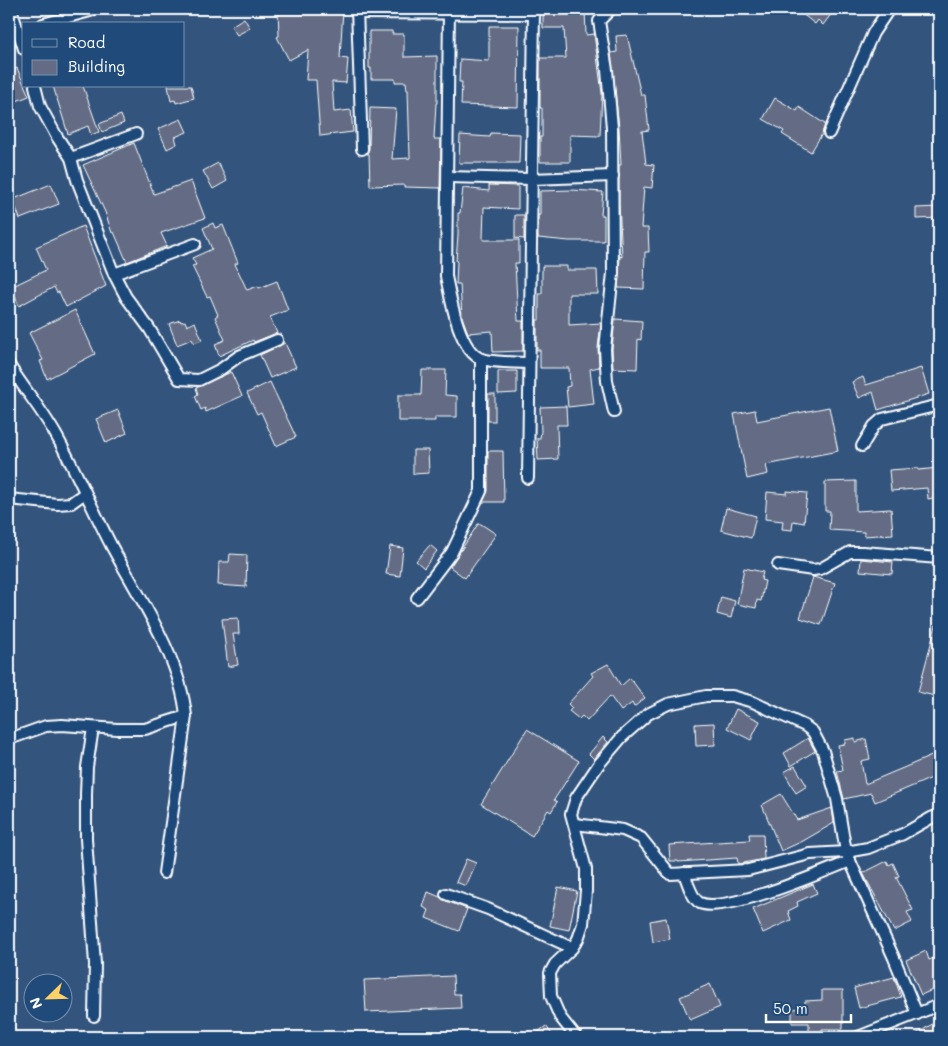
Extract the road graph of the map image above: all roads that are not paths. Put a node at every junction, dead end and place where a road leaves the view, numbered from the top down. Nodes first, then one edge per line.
1 (11, 9) edge
2 (612, 9) edge
3 (889, 9) edge
4 (90, 11) dead end
5 (357, 11) edge
6 (449, 11) edge
7 (534, 11) edge
8 (50, 22) edge
9 (21, 30) edge
10 (36, 88) edge
11 (829, 133) dead end
12 (136, 134) dead end
13 (362, 149) dead end
14 (71, 158) junction
15 (613, 176) junction
16 (448, 177) junction
17 (531, 179) junction
18 (195, 244) dead end
19 (114, 274) junction
20 (277, 340) dead end
21 (481, 359) junction
22 (528, 363) junction
23 (9, 365) edge
24 (939, 405) edge
25 (614, 412) dead end
26 (862, 446) dead end
27 (528, 478) dead end
28 (85, 493) junction
29 (9, 499) edge
30 (939, 558) edge
31 (778, 565) dead end
32 (417, 598) dead end
33 (186, 716) junction
34 (93, 728) junction
35 (9, 737) edge
36 (939, 815) edge
37 (575, 824) junction
38 (848, 856) junction
39 (164, 873) dead end
40 (684, 873) junction
41 (446, 894) dead end
42 (572, 948) junction
43 (939, 1005) edge
44 (917, 1014) junction
45 (94, 1016) dead end
46 (576, 1037) edge
47 (858, 1037) edge

1 - 9 street
2 - 15 street
3 - 11 street
4 - 8 street
5 - 6 street
5 - 13 street
6 - 7 street
6 - 16 street
7 - 17 street
10 - 14 street
12 - 14 street
14 - 19 street
15 - 17 street
15 - 25 street
16 - 17 street
16 - 21 street
17 - 22 street
18 - 19 street
19 - 20 street
21 - 22 street
21 - 32 street
22 - 27 street
23 - 28 street
24 - 26 street
28 - 29 street
28 - 33 street
30 - 31 street
33 - 34 street
33 - 39 street
34 - 35 street
34 - 45 street
36 - 38 street
37 - 38 street
37 - 40 street
37 - 42 street
38 - 40 street
38 - 40 street
38 - 44 street
41 - 42 street
42 - 46 street
43 - 44 street
44 - 47 street

